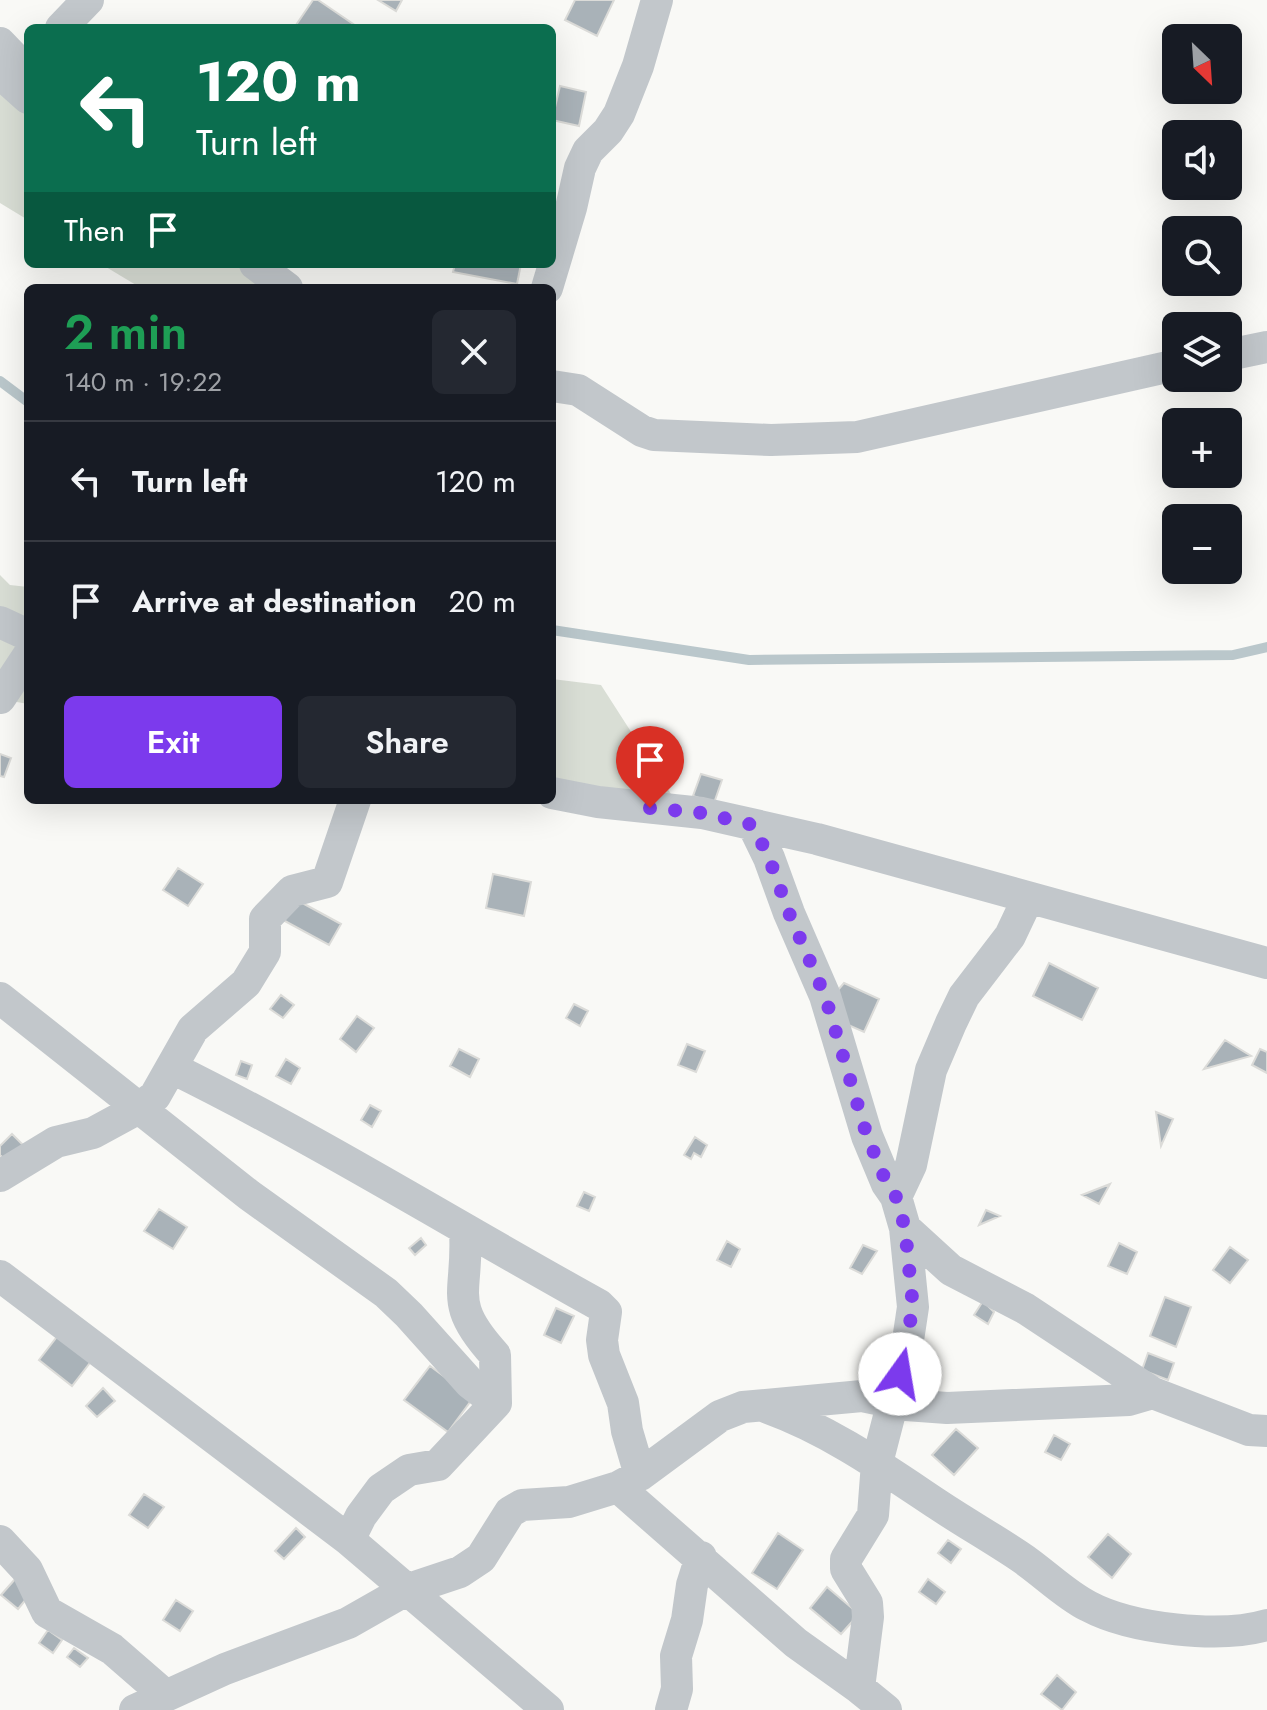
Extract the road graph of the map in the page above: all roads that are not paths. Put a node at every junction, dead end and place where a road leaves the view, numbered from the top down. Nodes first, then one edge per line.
1 (88, 0) edge
2 (657, 0) edge
3 (65, 24) edge
4 (0, 43) edge
5 (18, 77) edge
6 (556, 258) edge
7 (260, 268) edge
8 (282, 284) edge
9 (1267, 347) edge
10 (1242, 352) edge
11 (1162, 368) edge
12 (556, 387) edge
13 (0, 622) edge
14 (24, 633) edge
15 (24, 662) edge
16 (0, 698) edge
17 (556, 794) edge
18 (354, 804) edge
19 (753, 825) junction
20 (1028, 898) junction
21 (1267, 963) edge
22 (0, 998) edge
23 (172, 1068) junction
24 (139, 1108) junction
25 (0, 1176) edge
26 (896, 1197) junction
27 (905, 1228) junction
28 (465, 1231) junction
29 (0, 1276) edge
30 (1153, 1393) junction
31 (892, 1402) junction
32 (496, 1403) junction
33 (764, 1406) junction
34 (1267, 1431) edge
35 (877, 1463) junction
36 (629, 1481) junction
37 (349, 1540) junction
38 (0, 1541) edge
39 (701, 1557) junction
40 (406, 1590) junction
41 (1267, 1625) edge
42 (859, 1688) junction
43 (165, 1695) junction
44 (135, 1710) edge
45 (548, 1710) edge
46 (671, 1710) edge
47 (886, 1710) edge

1 - 3 street
2 - 6 street
4 - 5 street
7 - 8 street
9 - 10 street
11 - 12 street
13 - 14 street
15 - 16 street
17 - 19 street
18 - 23 street
19 - 20 street
19 - 26 street
20 - 21 street
20 - 26 street
22 - 24 street
23 - 24 street
23 - 28 street
24 - 25 street
24 - 32 street
26 - 27 street
27 - 30 street
27 - 31 street
28 - 32 street
28 - 36 street
29 - 37 street
30 - 31 street
30 - 34 street
31 - 33 street
31 - 35 street
32 - 37 street
33 - 35 street
33 - 36 street
35 - 41 street
35 - 42 street
36 - 39 street
36 - 40 street
37 - 40 street
38 - 43 street
39 - 42 street
39 - 46 street
40 - 43 street
40 - 45 street
42 - 47 street
43 - 44 street

